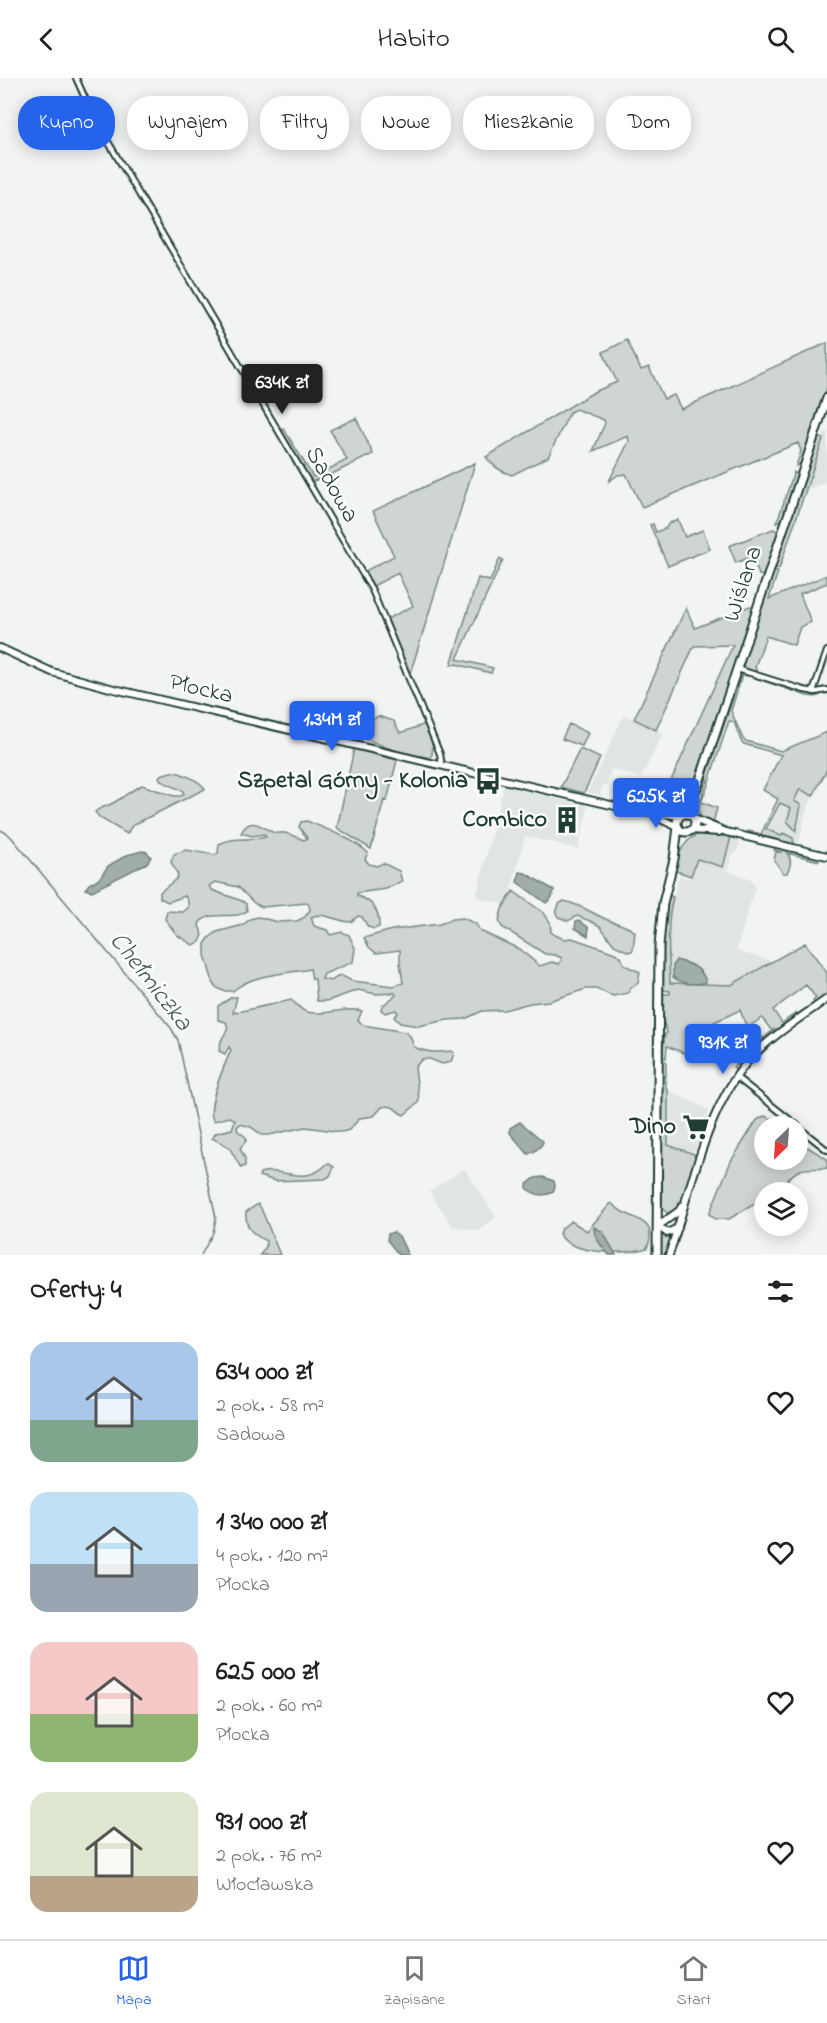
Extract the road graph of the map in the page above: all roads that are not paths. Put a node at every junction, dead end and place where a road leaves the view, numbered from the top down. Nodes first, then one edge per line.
1 (76, 78) edge
2 (827, 398) edge
3 (0, 648) edge
4 (827, 651) edge
5 (737, 669) junction
6 (827, 690) edge
7 (813, 692) junction
8 (442, 765) junction
9 (699, 783) junction
10 (644, 813) junction
11 (682, 815) junction
12 (694, 819) junction
13 (678, 827) junction
14 (690, 831) junction
15 (726, 832) junction
16 (827, 856) edge
17 (674, 859) junction
18 (827, 999) edge
19 (736, 1077) junction
20 (784, 1116) edge
21 (808, 1135) edge
22 (827, 1150) edge
23 (686, 1201) junction
24 (658, 1212) junction
25 (669, 1217) junction
26 (658, 1226) junction
27 (678, 1227) junction
28 (657, 1255) edge
29 (669, 1255) edge

1 - 8 street, Sadowa
2 - 5 main road, Wiślana
3 - 8 main road, Płocka
4 - 7 street
5 - 7 street
5 - 9 main road, Wiślana
6 - 7 street
8 - 10 main road, Płocka
9 - 11 main road, Wiślana
9 - 12 main road, Wiślana
10 - 11 main road, Płocka
10 - 13 main road, Płocka
11 - 12 main road
11 - 13 main road
12 - 14 main road
12 - 15 main road
13 - 14 main road
13 - 17 main road
14 - 15 main road
14 - 17 main road
15 - 16 main road
17 - 24 main road
18 - 19 main road
19 - 20 street
19 - 23 main road
21 - 22 street
23 - 25 main road
23 - 27 main road
24 - 25 main road
24 - 26 main road
25 - 26 main road
26 - 27 main road
26 - 28 main road
27 - 29 main road

